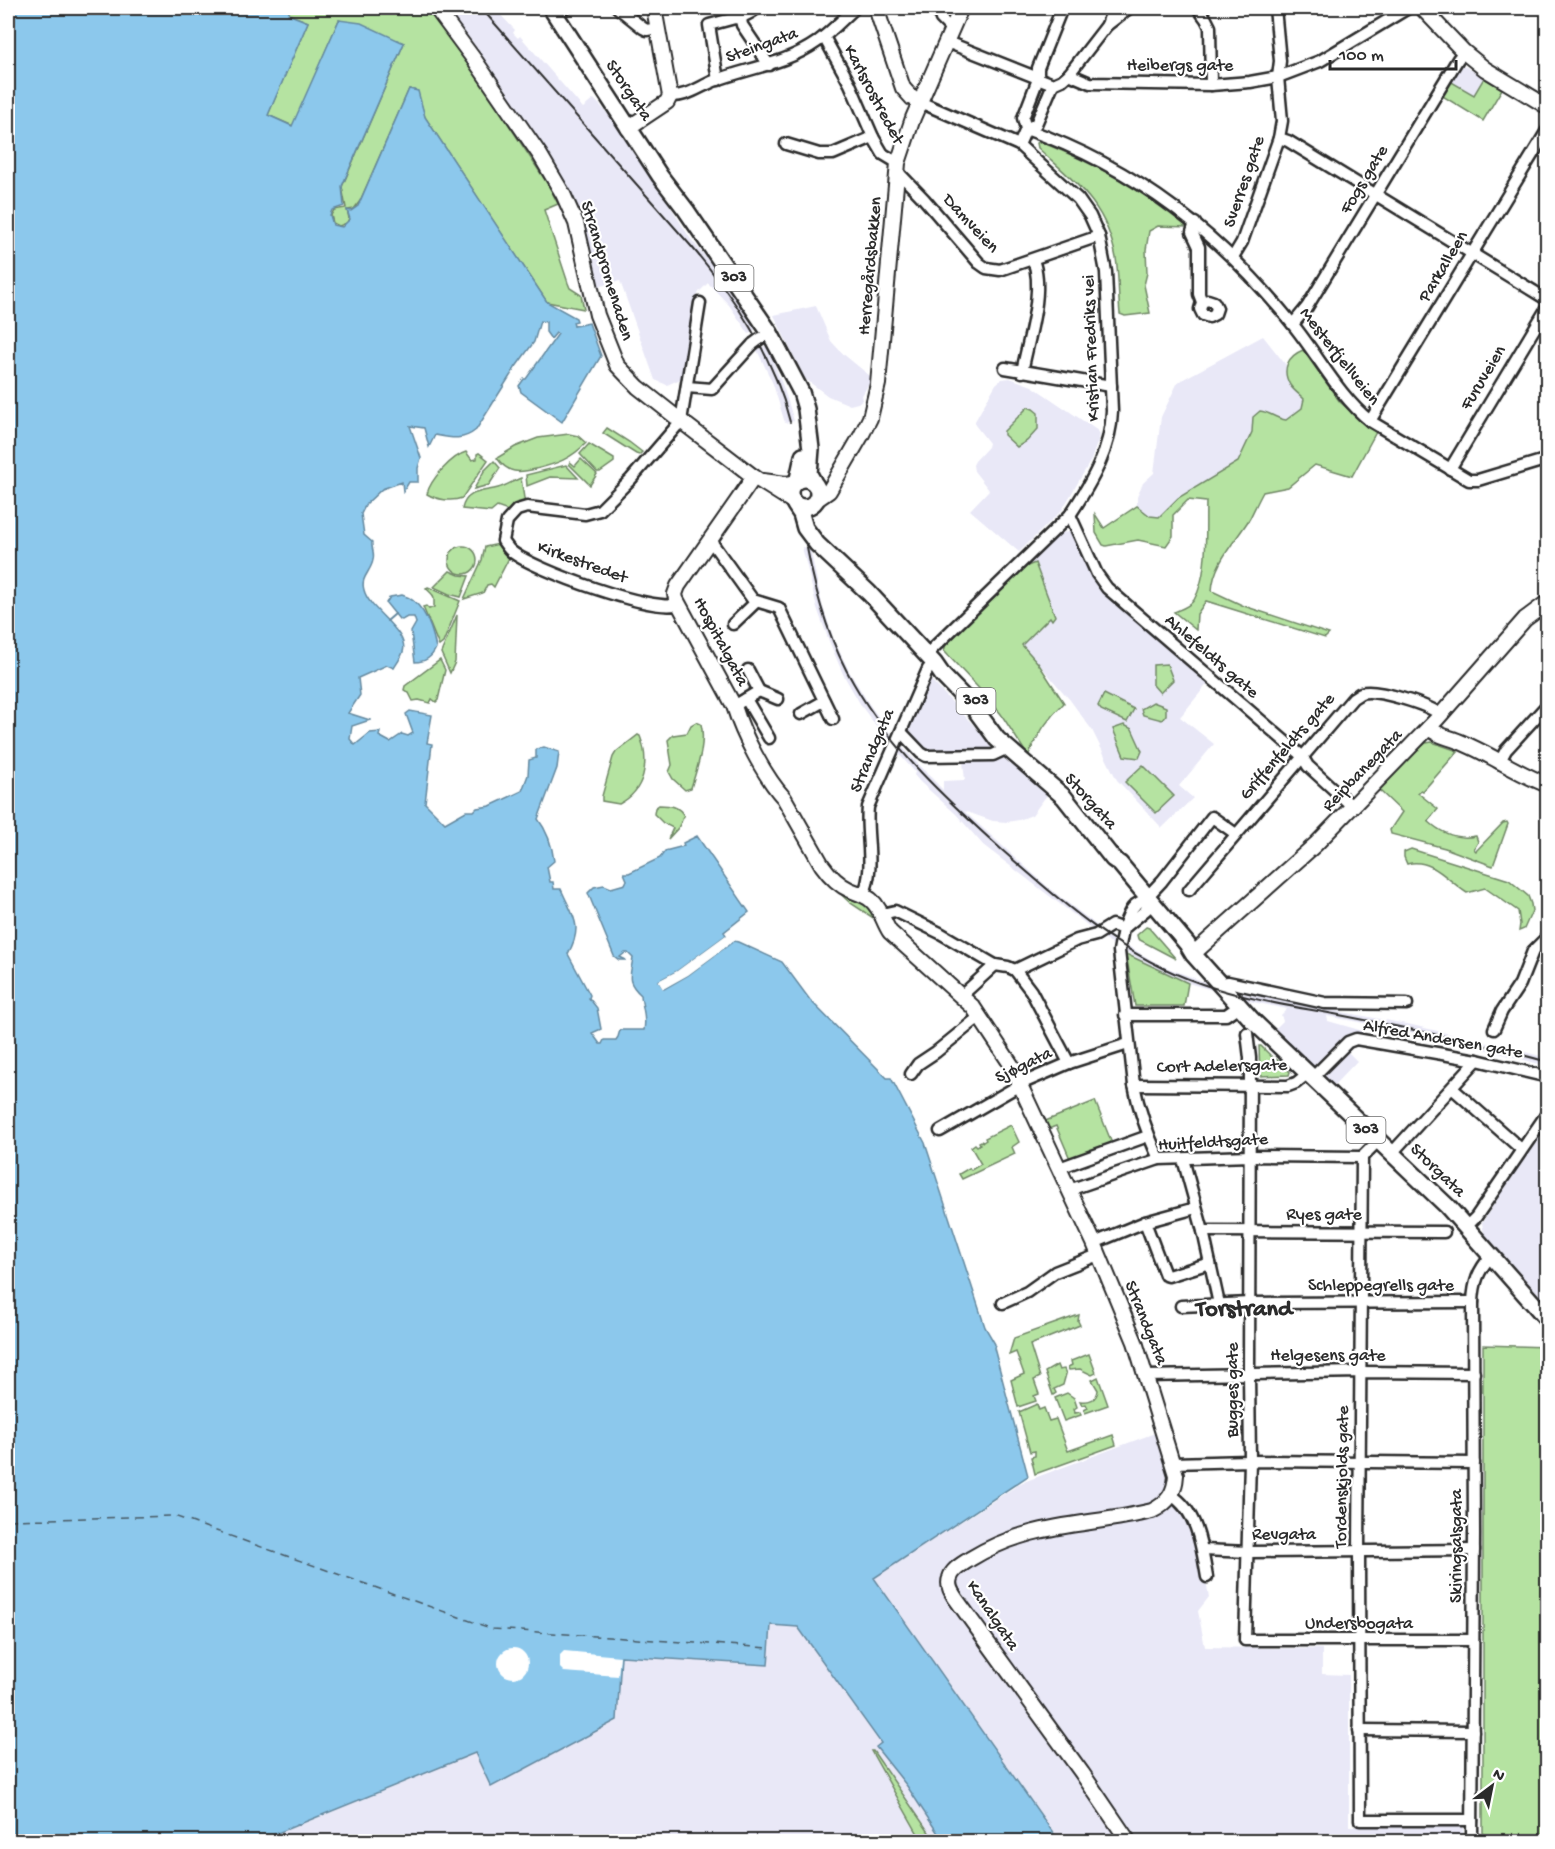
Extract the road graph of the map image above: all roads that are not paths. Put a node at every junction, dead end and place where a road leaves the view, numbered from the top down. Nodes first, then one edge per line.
1 (436, 8) edge
2 (618, 8) edge
3 (654, 8) edge
4 (756, 8) edge
5 (855, 8) edge
6 (876, 8) edge
7 (937, 8) edge
8 (961, 8) edge
9 (1062, 8) edge
10 (1113, 8) edge
11 (1129, 8) edge
12 (1198, 8) edge
13 (1275, 8) edge
14 (1408, 8) edge
15 (1422, 8) edge
16 (559, 9) edge
17 (741, 19) junction
18 (1107, 25) junction
19 (658, 28) junction
20 (949, 36) junction
21 (824, 37) junction
22 (1464, 52) junction
23 (769, 65) junction
24 (1069, 74) junction
25 (1278, 77) junction
26 (1038, 79) junction
27 (718, 80) junction
28 (1053, 84) junction
29 (1211, 85) junction
30 (670, 96) junction
31 (920, 102) junction
32 (1548, 107) edge
33 (632, 125) junction
34 (1026, 129) junction
35 (1548, 129) edge
36 (873, 137) junction
37 (1279, 138) junction
38 (786, 144) dead end
39 (1019, 145) junction
40 (897, 167) junction
41 (1376, 195) junction
42 (1195, 223) junction
43 (1099, 236) junction
44 (1472, 253) junction
45 (1233, 257) junction
46 (1033, 260) junction
47 (1548, 300) edge
48 (1202, 302) dead end
49 (700, 303) dead end
50 (1548, 306) edge
51 (1293, 324) junction
52 (760, 339) dead end
53 (1005, 368) dead end
54 (1022, 372) junction
55 (1111, 386) junction
56 (687, 387) junction
57 (681, 421) junction
58 (1370, 422) junction
59 (1548, 459) edge
60 (1450, 469) junction
61 (757, 478) junction
62 (808, 489) junction
63 (794, 503) junction
64 (1071, 515) junction
65 (710, 540) junction
66 (830, 556) junction
67 (677, 599) junction
68 (756, 602) junction
69 (1548, 602) edge
70 (733, 624) dead end
71 (930, 659) junction
72 (748, 670) dead end
73 (759, 692) junction
74 (778, 699) dead end
75 (824, 702) junction
76 (740, 703) junction
77 (1548, 704) edge
78 (801, 714) dead end
79 (833, 719) dead end
80 (1436, 720) junction
81 (901, 732) junction
82 (769, 738) dead end
83 (1008, 748) junction
84 (1302, 756) junction
85 (1498, 763) junction
86 (1548, 785) edge
87 (1353, 807) junction
88 (1236, 834) junction
89 (1189, 891) dead end
90 (863, 895) junction
91 (1146, 901) junction
92 (888, 912) junction
93 (1121, 934) junction
94 (1548, 936) edge
95 (1193, 954) junction
96 (995, 965) junction
97 (1016, 970) junction
98 (1219, 983) junction
99 (960, 997) junction
100 (1407, 1004) dead end
101 (1239, 1006) junction
102 (1125, 1015) junction
103 (976, 1019) junction
104 (1494, 1029) dead end
105 (1247, 1033) dead end
106 (1128, 1044) junction
107 (1477, 1060) junction
108 (1069, 1063) junction
109 (910, 1074) dead end
110 (1310, 1076) junction
111 (1548, 1077) edge
112 (1134, 1084) junction
113 (1020, 1085) junction
114 (1249, 1086) junction
115 (1452, 1088) junction
116 (1548, 1112) edge
117 (940, 1131) dead end
118 (1148, 1136) junction
119 (1378, 1141) junction
120 (1521, 1149) junction
121 (1391, 1154) junction
122 (1250, 1156) junction
123 (1362, 1157) junction
124 (1183, 1158) junction
125 (1159, 1159) junction
126 (1059, 1168) junction
127 (1070, 1190) junction
128 (1196, 1208) junction
129 (1145, 1222) junction
130 (1466, 1227) junction
131 (1203, 1231) junction
132 (1250, 1231) junction
133 (1362, 1231) junction
134 (1444, 1232) dead end
135 (1096, 1249) junction
136 (1491, 1256) junction
137 (1210, 1263) junction
138 (1361, 1302) junction
139 (1473, 1302) junction
140 (1003, 1303) dead end
141 (1250, 1303) junction
142 (1219, 1304) junction
143 (1181, 1306) dead end
144 (1548, 1320) edge
145 (1361, 1372) junction
146 (1249, 1373) junction
147 (1474, 1373) junction
148 (1147, 1376) junction
149 (1250, 1461) junction
150 (1360, 1461) junction
151 (1173, 1463) junction
152 (1474, 1463) junction
153 (1171, 1495) junction
154 (1474, 1550) junction
155 (1203, 1551) junction
156 (1249, 1552) junction
157 (1359, 1552) junction
158 (1207, 1577) dead end
159 (1245, 1640) joint
160 (1359, 1640) junction
161 (1473, 1640) junction
162 (1359, 1730) junction
163 (1473, 1731) junction
164 (1472, 1820) junction
165 (1129, 1842) edge
166 (1472, 1842) edge

1 - 57 main road, Strandpromenaden
2 - 19 street
3 - 19 main road
4 - 17 street
5 - 21 street, Steingata
6 - 31 main road
7 - 20 street
8 - 20 main road, Herregårdsbakken
9 - 26 street
10 - 18 street
11 - 18 street
12 - 29 street
13 - 25 street, Sverres gate
14 - 25 street, Heibergs gate
15 - 22 main road
16 - 33 main road, Storgata / 303
17 - 23 street
17 - 27 street
18 - 24 street
19 - 30 main road
20 - 26 street
20 - 31 main road, Herregårdsbakken
21 - 23 street, Steingata
21 - 36 street, Karlsrostredet
22 - 32 main road
22 - 41 street, Fogs gate
23 - 27 street, Steingata
24 - 28 street
24 - 29 street, Heibergs gate
25 - 29 street, Heibergs gate
25 - 37 street, Sverres gate
26 - 28 street
26 - 34 street
27 - 30 street, Steingata
28 - 34 street
30 - 33 main road
31 - 39 street, Kristian Fredriks vei
31 - 40 main road, Herregårdsbakken
33 - 62 main road, Storgata / 303
34 - 39 street
34 - 42 street, Mesterfjellveien
35 - 44 street, Parkalleen
36 - 38 street
36 - 40 street, Karlsrostredet
37 - 41 street
37 - 45 street, Sverres gate
39 - 43 street, Kristian Fredriks vei
40 - 46 street, Damveien
40 - 62 main road, Herregårdsbakken
41 - 44 street
41 - 51 street, Fogs gate
42 - 45 street, Mesterfjellveien
42 - 48 street
43 - 46 street, Damveien
43 - 55 street, Kristian Fredriks vei
44 - 47 street
44 - 58 street, Parkalleen
45 - 51 street, Mesterfjellveien
46 - 54 street
49 - 56 street
50 - 60 street, Furuveien
51 - 58 street, Mesterfjellveien
52 - 56 street
53 - 54 street
54 - 55 street
55 - 64 street, Kristian Fredriks vei
56 - 57 street
57 - 61 main road, Strandpromenaden
57 - 67 street, Kirkestredet
58 - 60 street, Mesterfjellveien
59 - 60 street, Mesterfjellveien
61 - 62 main road
61 - 63 main road, Strandpromenaden
61 - 65 main road
62 - 63 main road
62 - 63 main road, 303
62 - 66 main road, Storgata / 303
63 - 66 main road, Storgata / 303
64 - 71 street, Kristian Fredriks vei
64 - 84 street, Ahlefeldts gate
65 - 67 main road
65 - 68 street
66 - 71 main road, Storgata / 303
67 - 76 main road, Hospitalgata
68 - 70 street
68 - 75 street
69 - 80 main road, Reipbanegata
71 - 81 street, Strandgata
71 - 83 main road, Storgata / 303
72 - 73 street, Hospitalgata
73 - 74 street, Hospitalgata
73 - 76 street, Hospitalgata
75 - 78 street
75 - 79 street
76 - 82 street, Hospitalgata
76 - 90 main road, Hospitalgata
77 - 85 street
80 - 84 street, Griffenfeldts gate
80 - 85 main road
80 - 87 main road, Reipbanegata
81 - 83 street
81 - 90 street, Strandgata
83 - 91 main road, Storgata / 303
84 - 87 street, Ahlefeldts gate
84 - 88 street, Griffenfeldts gate
85 - 86 main road
87 - 95 main road, Reipbanegata
88 - 89 street, Griffenfeldts gate
88 - 91 street
90 - 92 main road, Strandgata
91 - 93 street
91 - 95 main road, Storgata / 303
92 - 96 street
92 - 99 main road, Strandgata
93 - 97 street
93 - 102 street
94 - 104 street
95 - 98 main road, Storgata / 303
96 - 97 street
96 - 99 street
97 - 108 street
98 - 100 street
98 - 101 main road, Storgata / 303
99 - 103 main road, Strandgata
101 - 102 street
101 - 110 main road, Storgata / 303
102 - 106 street
103 - 109 street
103 - 113 main road, Strandgata
105 - 114 street, Bugges gate
106 - 108 street, Sjøgata
106 - 112 street
107 - 110 street, Alfred Andersen gate
107 - 111 street, Alfred Andersen gate
107 - 115 street
108 - 113 street, Sjøgata
110 - 114 street, Cort Adelersgate
110 - 119 main road, Storgata / 303
112 - 114 street, Cort Adelersgate
112 - 118 street
113 - 117 street, Sjøgata
113 - 126 main road, Strandgata
114 - 122 street, Bugges gate
115 - 120 street
115 - 121 street
116 - 120 street
118 - 125 street
118 - 126 street
119 - 121 main road, Storgata / 303
119 - 123 street
120 - 130 street
121 - 130 main road, Storgata / 303
122 - 123 street, Huitfeldtsgate
122 - 124 street, Huitfeldtsgate
122 - 132 street, Bugges gate
123 - 133 street, Tordenskjolds gate
124 - 125 street, Huitfeldtsgate
124 - 128 street
125 - 127 street, Huitfeldtsgate
126 - 127 main road, Strandgata
127 - 135 main road, Strandgata
128 - 129 street
128 - 131 street
129 - 135 street
129 - 137 street
130 - 136 main road, Storgata / 303
131 - 132 street, Ryes gate
131 - 137 street
132 - 133 street, Ryes gate
132 - 141 street, Bugges gate
133 - 134 street, Ryes gate
133 - 138 street, Tordenskjolds gate
135 - 140 street
135 - 148 main road, Strandgata
136 - 139 street, Skiringsalsgata
136 - 144 main road, Storgata / 303
137 - 142 street
138 - 139 street, Schleppegrells gate
138 - 141 street, Schleppegrells gate
138 - 145 street, Tordenskjolds gate
139 - 147 street, Skiringsalsgata
141 - 142 street, Schleppegrells gate
141 - 146 street, Bugges gate
142 - 143 street, Schleppegrells gate
145 - 146 street, Helgesens gate
145 - 147 street, Helgesens gate
145 - 150 street, Tordenskjolds gate
146 - 148 street, Helgesens gate
146 - 149 street, Bugges gate
147 - 152 street, Skiringsalsgata
148 - 151 main road, Strandgata
149 - 150 street
149 - 151 street
149 - 156 street, Bugges gate
150 - 152 street
150 - 157 street, Tordenskjolds gate
151 - 153 main road, Strandgata
152 - 154 street, Skiringsalsgata
153 - 155 street
153 - 165 main road, Kanalgata
154 - 157 street, Revgata
154 - 161 street, Skiringsalsgata
155 - 156 street, Revgata
155 - 158 street
156 - 157 street, Revgata
156 - 159 street, Bugges gate
157 - 160 street, Tordenskjolds gate
159 - 160 street, Undersbogata
160 - 161 street, Undersbogata
160 - 162 street, Tordenskjolds gate
161 - 163 street, Skiringsalsgata
162 - 163 street
162 - 164 street, Tordenskjolds gate
163 - 164 street, Skiringsalsgata
164 - 166 street, Skiringsalsgata

